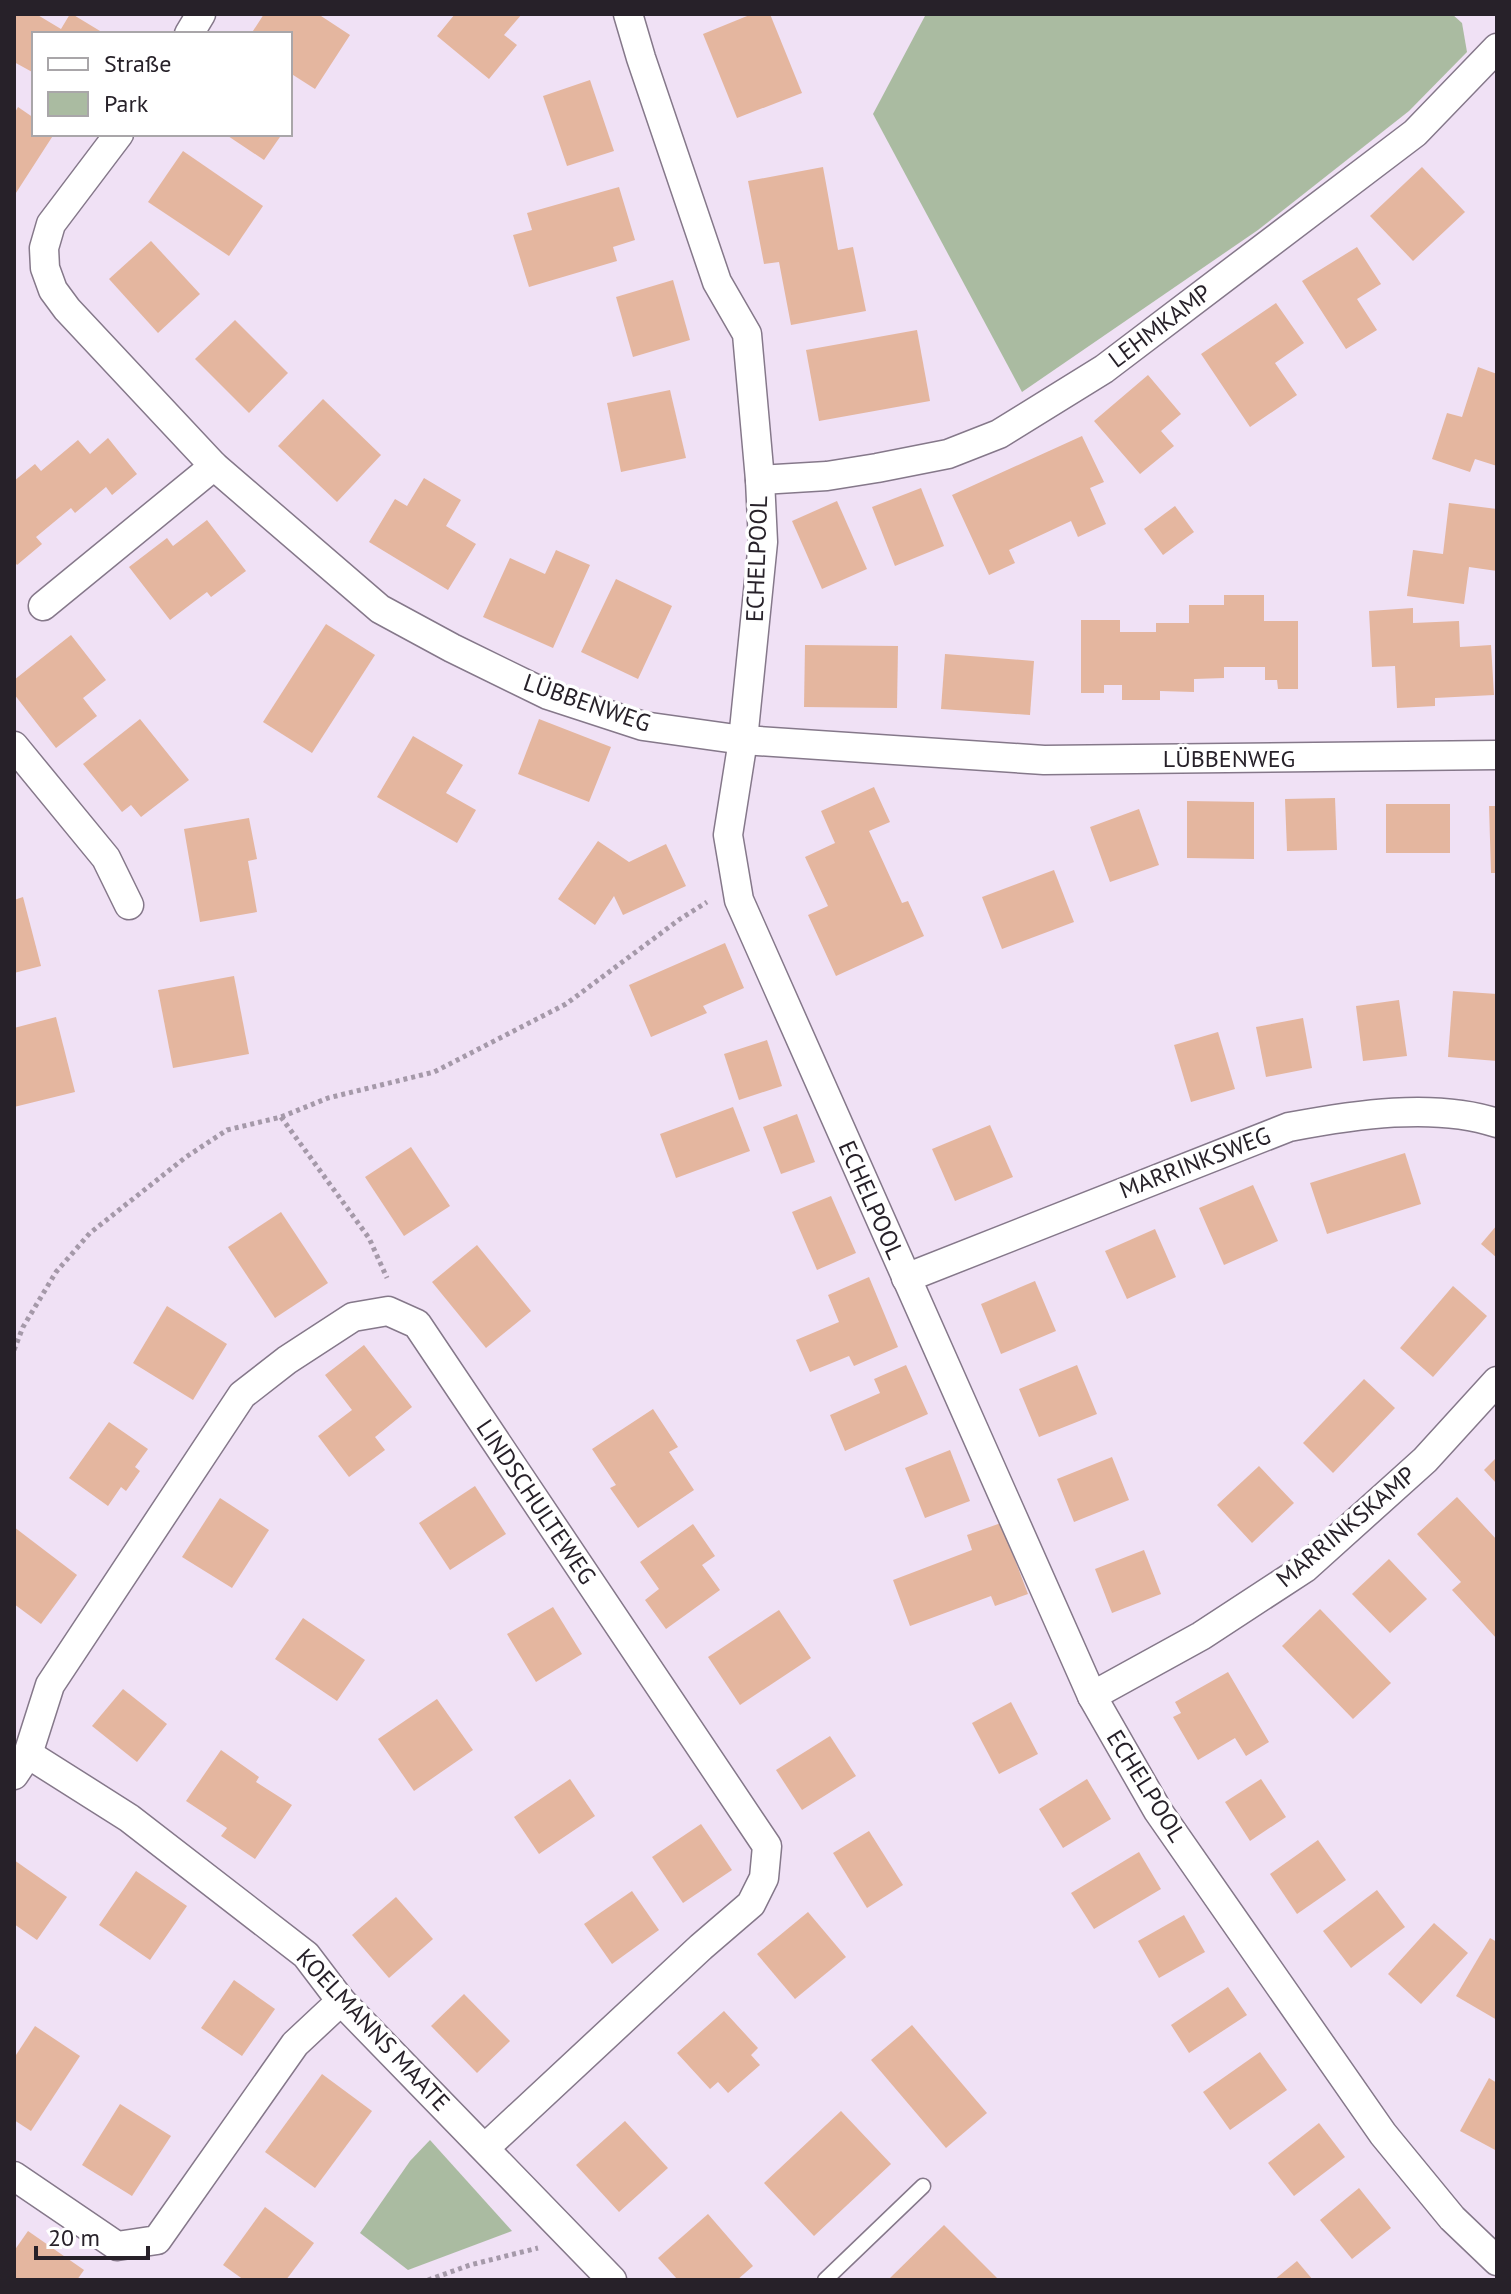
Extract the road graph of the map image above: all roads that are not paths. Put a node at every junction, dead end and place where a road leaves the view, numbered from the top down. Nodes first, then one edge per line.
1 (201, 14) edge
2 (628, 14) edge
3 (190, 32) edge
4 (1497, 48) edge
5 (117, 136) edge
6 (214, 466) junction
7 (760, 480) junction
8 (43, 606) dead end
9 (743, 740) junction
10 (1497, 755) edge
11 (18, 757) edge
12 (129, 905) dead end
13 (1497, 1123) edge
14 (906, 1278) junction
15 (1497, 1381) edge
16 (1092, 1696) junction
17 (21, 1765) edge
18 (341, 2001) junction
19 (485, 2148) junction
20 (14, 2176) edge
21 (923, 2186) dead end
22 (1497, 2261) edge
23 (612, 2280) edge
24 (825, 2280) edge

1 - 3 street
2 - 7 street, ECHELPOOL
4 - 7 street, LEHMKAMP
5 - 6 street, LÜBBENWEG
6 - 8 street
6 - 9 street, LÜBBENWEG
7 - 9 street, ECHELPOOL
9 - 10 street, LÜBBENWEG
9 - 14 street, ECHELPOOL
11 - 12 street
13 - 14 street, MARRINKSWEG
14 - 16 street, ECHELPOOL
15 - 16 street, MARRINKSKAMP
16 - 22 street, ECHELPOOL
17 - 18 street, KOELMANNS MAATE
17 - 19 street, LINDSCHULTEWEG
18 - 19 street, KOELMANNS MAATE
18 - 20 street
19 - 23 street, KOELMANNS MAATE
21 - 24 lane

